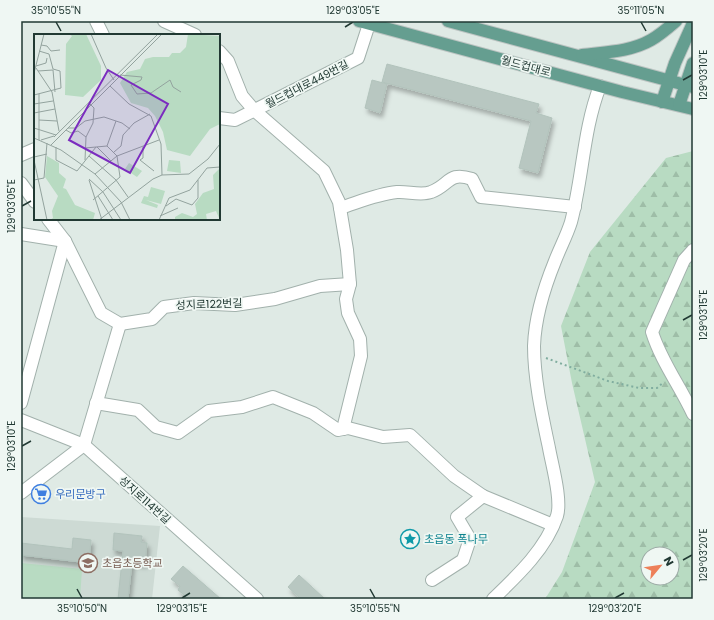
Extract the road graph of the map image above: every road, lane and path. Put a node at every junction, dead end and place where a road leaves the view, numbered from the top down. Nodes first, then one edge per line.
1 (96, 21) edge
2 (164, 21) edge
3 (448, 21) edge
4 (676, 21) edge
5 (366, 22) edge
6 (693, 23) edge
7 (102, 34) edge
8 (193, 34) edge
9 (220, 52) edge
10 (574, 56) junction
11 (693, 63) edge
12 (669, 81) junction
13 (600, 86) junction
14 (689, 87) edge
15 (662, 102) junction
16 (679, 106) junction
17 (693, 109) edge
18 (254, 110) junction
19 (220, 118) edge
20 (34, 149) edge
21 (21, 155) edge
22 (21, 183) edge
23 (34, 201) edge
24 (575, 207) junction
25 (340, 208) junction
26 (49, 220) edge
27 (21, 234) edge
28 (64, 241) junction
29 (693, 250) edge
30 (350, 284) junction
31 (120, 324) junction
32 (534, 346) junction
33 (672, 374) junction
34 (21, 403) edge
35 (96, 403) junction
36 (693, 414) edge
37 (21, 420) edge
38 (343, 429) junction
39 (84, 445) junction
40 (21, 493) edge
41 (483, 496) junction
42 (553, 525) junction
43 (432, 580) dead end
44 (257, 599) edge
45 (493, 599) edge

1 - 7 street
2 - 8 street
3 - 10 main road, 월드컵대로
4 - 10 main road
5 - 13 main road, 월드컵대로
5 - 18 street, 월드컵대로449번길
6 - 12 main road
9 - 18 street
10 - 12 main road, 월드컵대로
11 - 14 main road
12 - 14 main road, 월드컵대로
12 - 15 main road
13 - 15 main road, 월드컵대로
13 - 24 street
14 - 16 main road
15 - 16 main road, 월드컵대로
16 - 17 main road, 월드컵대로
18 - 19 street, 월드컵대로449번길
18 - 25 street
20 - 21 street
22 - 23 street
24 - 25 street
24 - 32 street
25 - 30 street
26 - 28 street
27 - 28 street
28 - 31 street
28 - 34 street
29 - 33 street
30 - 31 street, 성지로122번길
30 - 38 street
31 - 35 street
32 - 33 path
32 - 42 street
33 - 36 street
35 - 38 street
35 - 39 street
37 - 39 street, 성지로114번길
38 - 41 street
39 - 40 street
39 - 44 street, 성지로114번길
41 - 42 street
41 - 43 street
42 - 45 street

